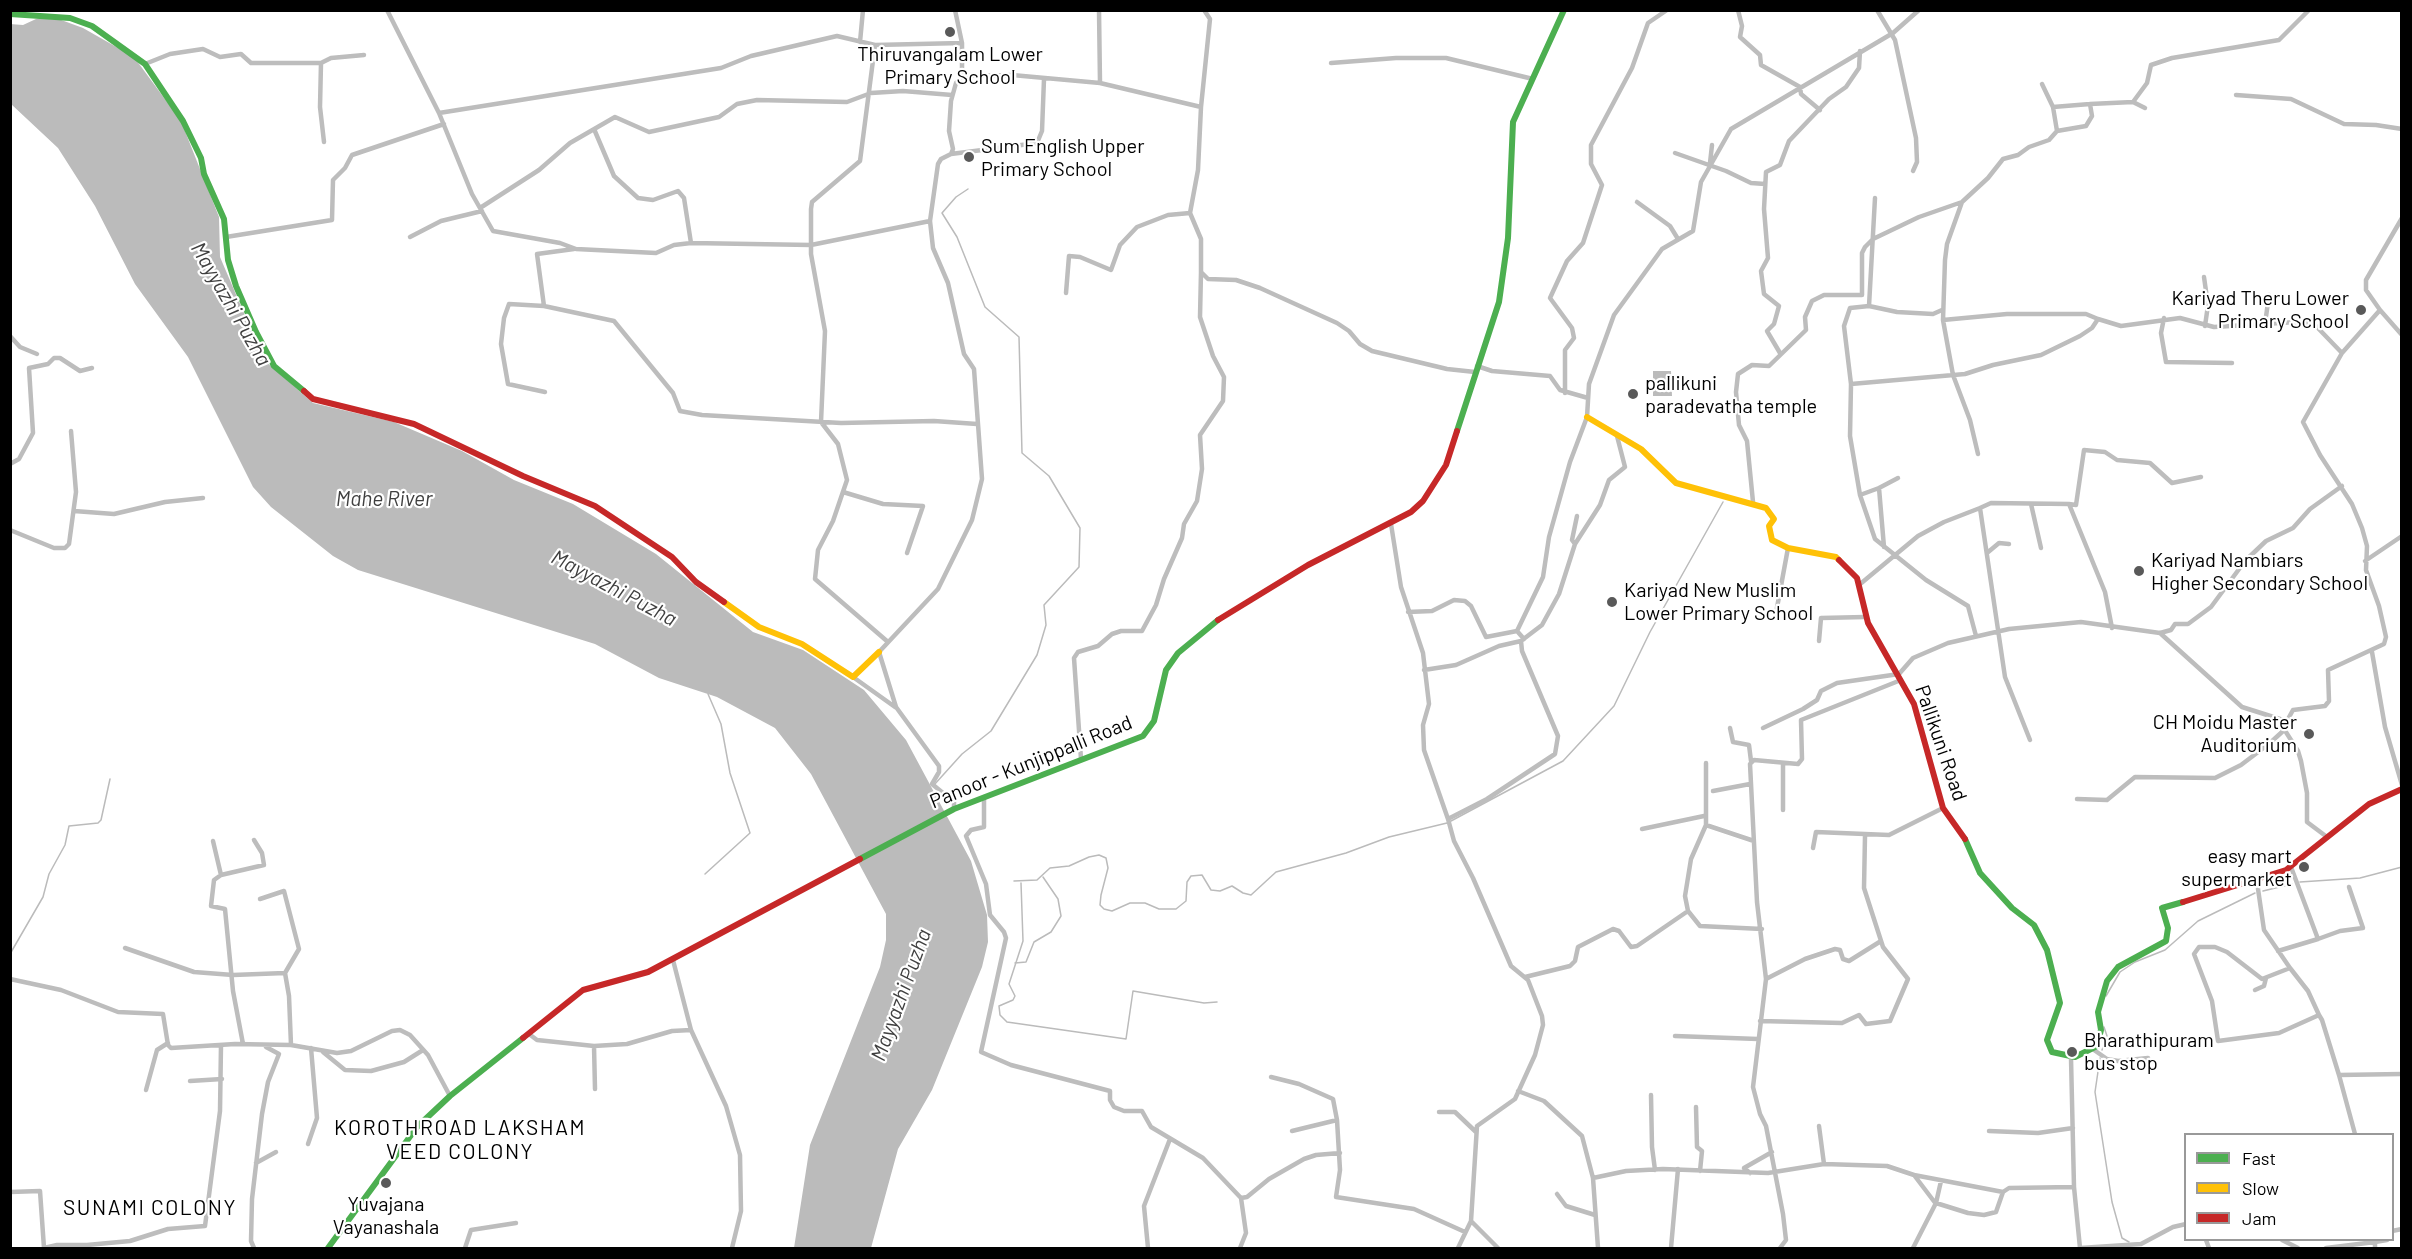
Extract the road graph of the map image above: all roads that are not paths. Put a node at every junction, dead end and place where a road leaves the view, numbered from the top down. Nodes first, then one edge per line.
1 (387, 10) edge
2 (863, 10) edge
3 (955, 10) edge
4 (1099, 10) edge
5 (1204, 10) edge
6 (1564, 10) edge
7 (1667, 10) edge
8 (1738, 10) edge
9 (1877, 10) edge
10 (1919, 10) edge
11 (2309, 10) edge
12 (10, 15) edge
13 (1893, 33) junction
14 (860, 42) junction
15 (962, 43) junction
16 (875, 45) junction
17 (1860, 51) junction
18 (364, 55) dead end
19 (321, 63) junction
20 (1331, 63) dead end
21 (145, 64) junction
22 (962, 76) junction
23 (1044, 79) junction
24 (1533, 79) junction
25 (1100, 82) junction
26 (2042, 84) dead end
27 (1800, 87) junction
28 (871, 93) junction
29 (952, 95) junction
30 (2236, 95) dead end
31 (2133, 102) junction
32 (2090, 104) junction
33 (1201, 107) junction
34 (2053, 107) junction
35 (2145, 108) dead end
36 (1820, 110) junction
37 (439, 113) junction
38 (444, 124) junction
39 (594, 129) junction
40 (2402, 129) edge
41 (2057, 131) junction
42 (324, 142) dead end
43 (1712, 145) dead end
44 (1675, 153) dead end
45 (951, 154) junction
46 (1710, 166) junction
47 (1913, 171) dead end
48 (1765, 184) junction
49 (1875, 198) dead end
50 (1637, 202) dead end
51 (1962, 202) junction
52 (481, 209) junction
53 (1190, 213) junction
54 (2402, 218) edge
55 (930, 221) junction
56 (226, 237) junction
57 (410, 237) dead end
58 (1678, 239) junction
59 (1874, 239) junction
60 (691, 243) junction
61 (811, 245) junction
62 (576, 249) junction
63 (1201, 272) junction
64 (2204, 277) dead end
65 (1066, 293) dead end
66 (2269, 295) dead end
67 (544, 306) junction
68 (1869, 306) junction
69 (1942, 310) junction
70 (2380, 310) junction
71 (2098, 318) junction
72 (2164, 318) junction
73 (1943, 320) junction
74 (2265, 324) junction
75 (2205, 326) junction
76 (2402, 335) edge
77 (10, 336) edge
78 (1780, 353) junction
79 (2342, 353) junction
80 (37, 354) dead end
81 (2232, 363) dead end
82 (92, 368) dead end
83 (1476, 369) junction
84 (1953, 375) junction
85 (1851, 384) junction
86 (546, 392) dead end
87 (1565, 393) junction
88 (1588, 398) junction
89 (1587, 417) junction
90 (821, 422) junction
91 (977, 424) junction
92 (72, 431) dead end
93 (1617, 436) junction
94 (1978, 454) dead end
95 (10, 464) edge
96 (2201, 477) dead end
97 (1898, 478) dead end
98 (2342, 486) junction
99 (1879, 488) junction
100 (843, 492) junction
101 (1860, 495) junction
102 (203, 498) dead end
103 (1753, 502) junction
104 (2031, 504) junction
105 (2069, 504) junction
106 (1980, 508) junction
107 (74, 511) junction
108 (1577, 516) dead end
109 (1391, 524) junction
110 (10, 530) edge
111 (2402, 536) edge
112 (1575, 544) junction
113 (2009, 544) dead end
114 (1884, 547) junction
115 (1788, 548) junction
116 (2041, 548) dead end
117 (907, 553) dead end
118 (1986, 553) junction
119 (1893, 555) junction
120 (2365, 561) junction
121 (1859, 585) junction
122 (1408, 612) junction
123 (1776, 613) dead end
124 (1865, 617) junction
125 (2112, 628) junction
126 (1517, 631) junction
127 (2000, 633) junction
128 (2160, 633) junction
129 (1976, 636) junction
130 (1523, 640) junction
131 (1819, 640) dead end
132 (888, 642) junction
133 (879, 652) junction
134 (2372, 652) junction
135 (1424, 670) junction
136 (854, 677) junction
137 (1900, 677) junction
138 (896, 707) junction
139 (2288, 719) junction
140 (1763, 728) dead end
141 (1730, 729) dead end
142 (2284, 729) junction
143 (2030, 740) dead end
144 (1081, 759) junction
145 (1751, 762) junction
146 (1706, 763) dead end
147 (1783, 763) junction
148 (1750, 784) junction
149 (2401, 788) edge
150 (1713, 791) dead end
151 (984, 797) junction
152 (2077, 799) dead end
153 (1943, 808) junction
154 (954, 809) junction
155 (1783, 810) dead end
156 (1704, 816) junction
157 (1448, 819) junction
158 (1706, 825) junction
159 (1642, 830) dead end
160 (1865, 836) junction
161 (2327, 837) junction
162 (254, 840) dead end
163 (213, 841) dead end
164 (1754, 841) junction
165 (1813, 848) dead end
166 (2291, 867) junction
167 (221, 875) junction
168 (2257, 882) junction
169 (2349, 887) dead end
170 (260, 899) dead end
171 (1688, 911) junction
172 (1762, 929) junction
173 (2318, 939) junction
174 (1881, 941) junction
175 (125, 948) dead end
176 (2278, 951) junction
177 (674, 960) junction
178 (2290, 968) junction
179 (285, 973) junction
180 (233, 975) junction
181 (1525, 976) junction
182 (2266, 978) junction
183 (10, 979) edge
184 (1766, 979) junction
185 (2256, 990) dead end
186 (2319, 1016) junction
187 (1760, 1021) junction
188 (691, 1030) junction
189 (529, 1034) junction
190 (1675, 1036) dead end
191 (1758, 1039) junction
192 (168, 1043) junction
193 (243, 1044) junction
194 (221, 1045) junction
195 (264, 1045) junction
196 (291, 1046) junction
197 (594, 1046) junction
198 (311, 1048) junction
199 (423, 1050) junction
200 (2094, 1050) junction
201 (322, 1051) junction
202 (2071, 1058) junction
203 (2148, 1058) dead end
204 (2402, 1074) edge
205 (2339, 1075) junction
206 (1271, 1077) dead end
207 (222, 1079) junction
208 (190, 1081) dead end
209 (595, 1089) dead end
210 (146, 1090) dead end
211 (1518, 1090) junction
212 (1651, 1095) dead end
213 (450, 1096) junction
214 (1696, 1107) dead end
215 (1438, 1112) dead end
216 (1337, 1120) junction
217 (1819, 1126) dead end
218 (2073, 1128) junction
219 (1292, 1131) dead end
220 (1989, 1131) dead end
221 (1476, 1132) junction
222 (2355, 1133) edge
223 (1170, 1139) junction
224 (308, 1144) dead end
225 (276, 1152) dead end
226 (1772, 1152) junction
227 (1340, 1153) junction
228 (256, 1163) junction
229 (1824, 1164) junction
230 (1678, 1169) junction
231 (1655, 1170) junction
232 (1700, 1171) junction
233 (1776, 1172) junction
234 (1750, 1173) junction
235 (1914, 1175) junction
236 (1593, 1178) junction
237 (1941, 1181) junction
238 (2074, 1187) junction
239 (10, 1191) edge
240 (2002, 1192) junction
241 (1557, 1194) dead end
242 (1241, 1198) junction
243 (1936, 1204) junction
244 (1595, 1215) junction
245 (1471, 1221) junction
246 (516, 1223) dead end
247 (2184, 1224) edge
248 (1466, 1232) junction
249 (130, 1241) junction
250 (2375, 1245) edge
251 (87, 1247) edge
252 (44, 1248) edge
253 (131, 1248) edge
254 (254, 1248) edge
255 (328, 1248) edge
256 (465, 1248) edge
257 (732, 1248) edge
258 (1148, 1248) edge
259 (1240, 1248) edge
260 (1458, 1248) edge
261 (1498, 1248) edge
262 (1598, 1248) edge
263 (1671, 1248) edge
264 (1780, 1248) edge
265 (1913, 1248) edge
266 (2080, 1248) edge
267 (2326, 1248) edge

1 - 37 street
2 - 14 street
3 - 15 street
4 - 25 street
5 - 33 street
6 - 24 street, Panoor - Kunjippalli Road
7 - 87 street
8 - 27 street
9 - 13 street
10 - 13 street
11 - 31 street
12 - 21 street
13 - 17 street
13 - 47 street
14 - 16 street
14 - 37 street
15 - 16 street
15 - 22 street
16 - 28 street
17 - 27 street
17 - 36 street
18 - 19 street
19 - 21 street
19 - 42 street
20 - 24 street
21 - 56 street
22 - 23 street
22 - 29 street
23 - 25 street
23 - 45 street
24 - 83 street, Panoor - Kunjippalli Road
25 - 33 street
26 - 34 street
27 - 36 street
27 - 46 street
28 - 29 street
28 - 39 street
28 - 61 street
29 - 45 street
30 - 40 street
31 - 32 street
31 - 35 street
32 - 34 street
32 - 41 street
33 - 53 street
34 - 41 street
36 - 48 street
37 - 38 street
38 - 52 street
38 - 56 street
39 - 52 street
39 - 60 street
41 - 51 street
43 - 46 street
44 - 46 street
45 - 55 street
46 - 48 street
46 - 58 street
48 - 78 street
49 - 59 street
50 - 58 street
51 - 59 street
51 - 69 street
52 - 57 street
52 - 62 street
53 - 63 street
53 - 65 street
54 - 70 street
55 - 61 street
55 - 91 street
56 - 136 street
58 - 88 street
59 - 68 street
59 - 78 street
60 - 61 street
60 - 62 street
61 - 90 street
62 - 67 street
63 - 83 street
63 - 144 street
64 - 75 street
66 - 74 street
67 - 86 street
67 - 90 street
68 - 69 street
68 - 85 street
69 - 73 street
70 - 76 street
70 - 79 street
71 - 72 street
71 - 73 street
71 - 84 street
72 - 75 street
72 - 81 street
73 - 84 street
74 - 75 street
74 - 79 street
77 - 80 street
78 - 103 street
79 - 98 street
82 - 95 street
83 - 87 street
83 - 109 street, Panoor - Kunjippalli Road
84 - 85 street
84 - 94 street
85 - 101 street
87 - 88 street
88 - 89 street
89 - 93 street
89 - 126 street
90 - 91 street
90 - 100 street
91 - 132 street
92 - 107 street
93 - 103 street
93 - 112 street
96 - 105 street
97 - 99 street
98 - 120 street
98 - 128 street
99 - 101 street
99 - 114 street
100 - 117 street
100 - 132 street
101 - 114 street
102 - 107 street
103 - 115 street
104 - 105 street
104 - 106 street
104 - 116 street
105 - 125 street
106 - 118 street
106 - 119 street
107 - 110 street
108 - 112 street
109 - 122 street
109 - 144 street, Panoor - Kunjippalli Road
111 - 120 street
112 - 130 street
113 - 118 street
114 - 119 street
115 - 121 street
115 - 123 street
118 - 127 street
119 - 121 street
119 - 129 street
120 - 134 street
121 - 124 street
122 - 126 street
122 - 135 street
124 - 131 street
124 - 137 street, Pallikuni Road
125 - 127 street
125 - 128 street
126 - 130 street
127 - 129 street
127 - 143 street
128 - 139 street
129 - 137 street
130 - 135 street
130 - 157 street
132 - 133 street
133 - 136 street
133 - 138 street
134 - 139 street
134 - 149 street
135 - 157 street
136 - 138 street
137 - 140 street
137 - 147 street
137 - 153 street, Pallikuni Road
138 - 154 street
139 - 142 street
141 - 145 street
142 - 152 street
142 - 161 street
144 - 151 street, Panoor - Kunjippalli Road
145 - 147 street
145 - 148 street
146 - 156 street
147 - 155 street
148 - 150 street
148 - 164 street
149 - 161 street
151 - 154 street, Panoor - Kunjippalli Road
151 - 223 street
153 - 160 street
153 - 202 street, Pallikuni Road
154 - 177 street, Panoor - Kunjippalli Road
156 - 158 street
156 - 159 street
157 - 181 street
158 - 164 street
158 - 171 street
160 - 165 street
160 - 174 street
161 - 166 street
162 - 167 street
163 - 167 street
164 - 172 street
166 - 168 street
166 - 173 street
167 - 180 street
168 - 176 street
168 - 200 street
169 - 173 street
170 - 179 street
171 - 172 street
171 - 181 street
172 - 184 street
173 - 176 street
174 - 184 street
174 - 187 street
175 - 180 street
176 - 178 street
177 - 188 street
177 - 189 street, Panoor - Kunjippalli Road
178 - 182 street
178 - 186 street
179 - 180 street
179 - 196 street
180 - 193 street
181 - 211 street
182 - 185 street
182 - 186 street
183 - 192 street
184 - 187 street
186 - 205 street
187 - 191 street
188 - 197 street
188 - 257 street
189 - 197 street
189 - 213 street, Panoor - Kunjippalli Road
190 - 191 street
191 - 226 street
192 - 194 street
192 - 210 street
193 - 194 street
193 - 195 street
194 - 207 street
195 - 196 street
195 - 228 street
196 - 198 street
197 - 209 street
198 - 201 street
198 - 224 street
199 - 201 street
199 - 201 street
199 - 213 street
200 - 202 street
200 - 203 street
202 - 218 street
204 - 205 street
205 - 222 street
206 - 216 street
207 - 208 street
207 - 249 street
211 - 221 street
211 - 236 street
212 - 231 street
213 - 255 street, Panoor - Kunjippalli Road
214 - 232 street
215 - 221 street
216 - 219 street
216 - 227 street
217 - 229 street
218 - 220 street
218 - 238 street
221 - 245 street
223 - 242 street
223 - 258 street
225 - 228 street
226 - 233 street
226 - 234 street
227 - 242 street
227 - 248 street
228 - 254 street
229 - 233 street
229 - 235 street
230 - 231 street
230 - 232 street
230 - 263 street
231 - 236 street
232 - 234 street
233 - 234 street
233 - 264 street
235 - 237 street
235 - 243 street
236 - 244 street
237 - 240 street
237 - 243 street
238 - 240 street
238 - 266 street
239 - 252 street
240 - 243 street
241 - 244 street
242 - 259 street
243 - 265 street
244 - 262 street
245 - 248 street
245 - 261 street
246 - 256 street
247 - 266 street
248 - 260 street
249 - 251 street
249 - 253 street
250 - 267 street
251 - 252 street

